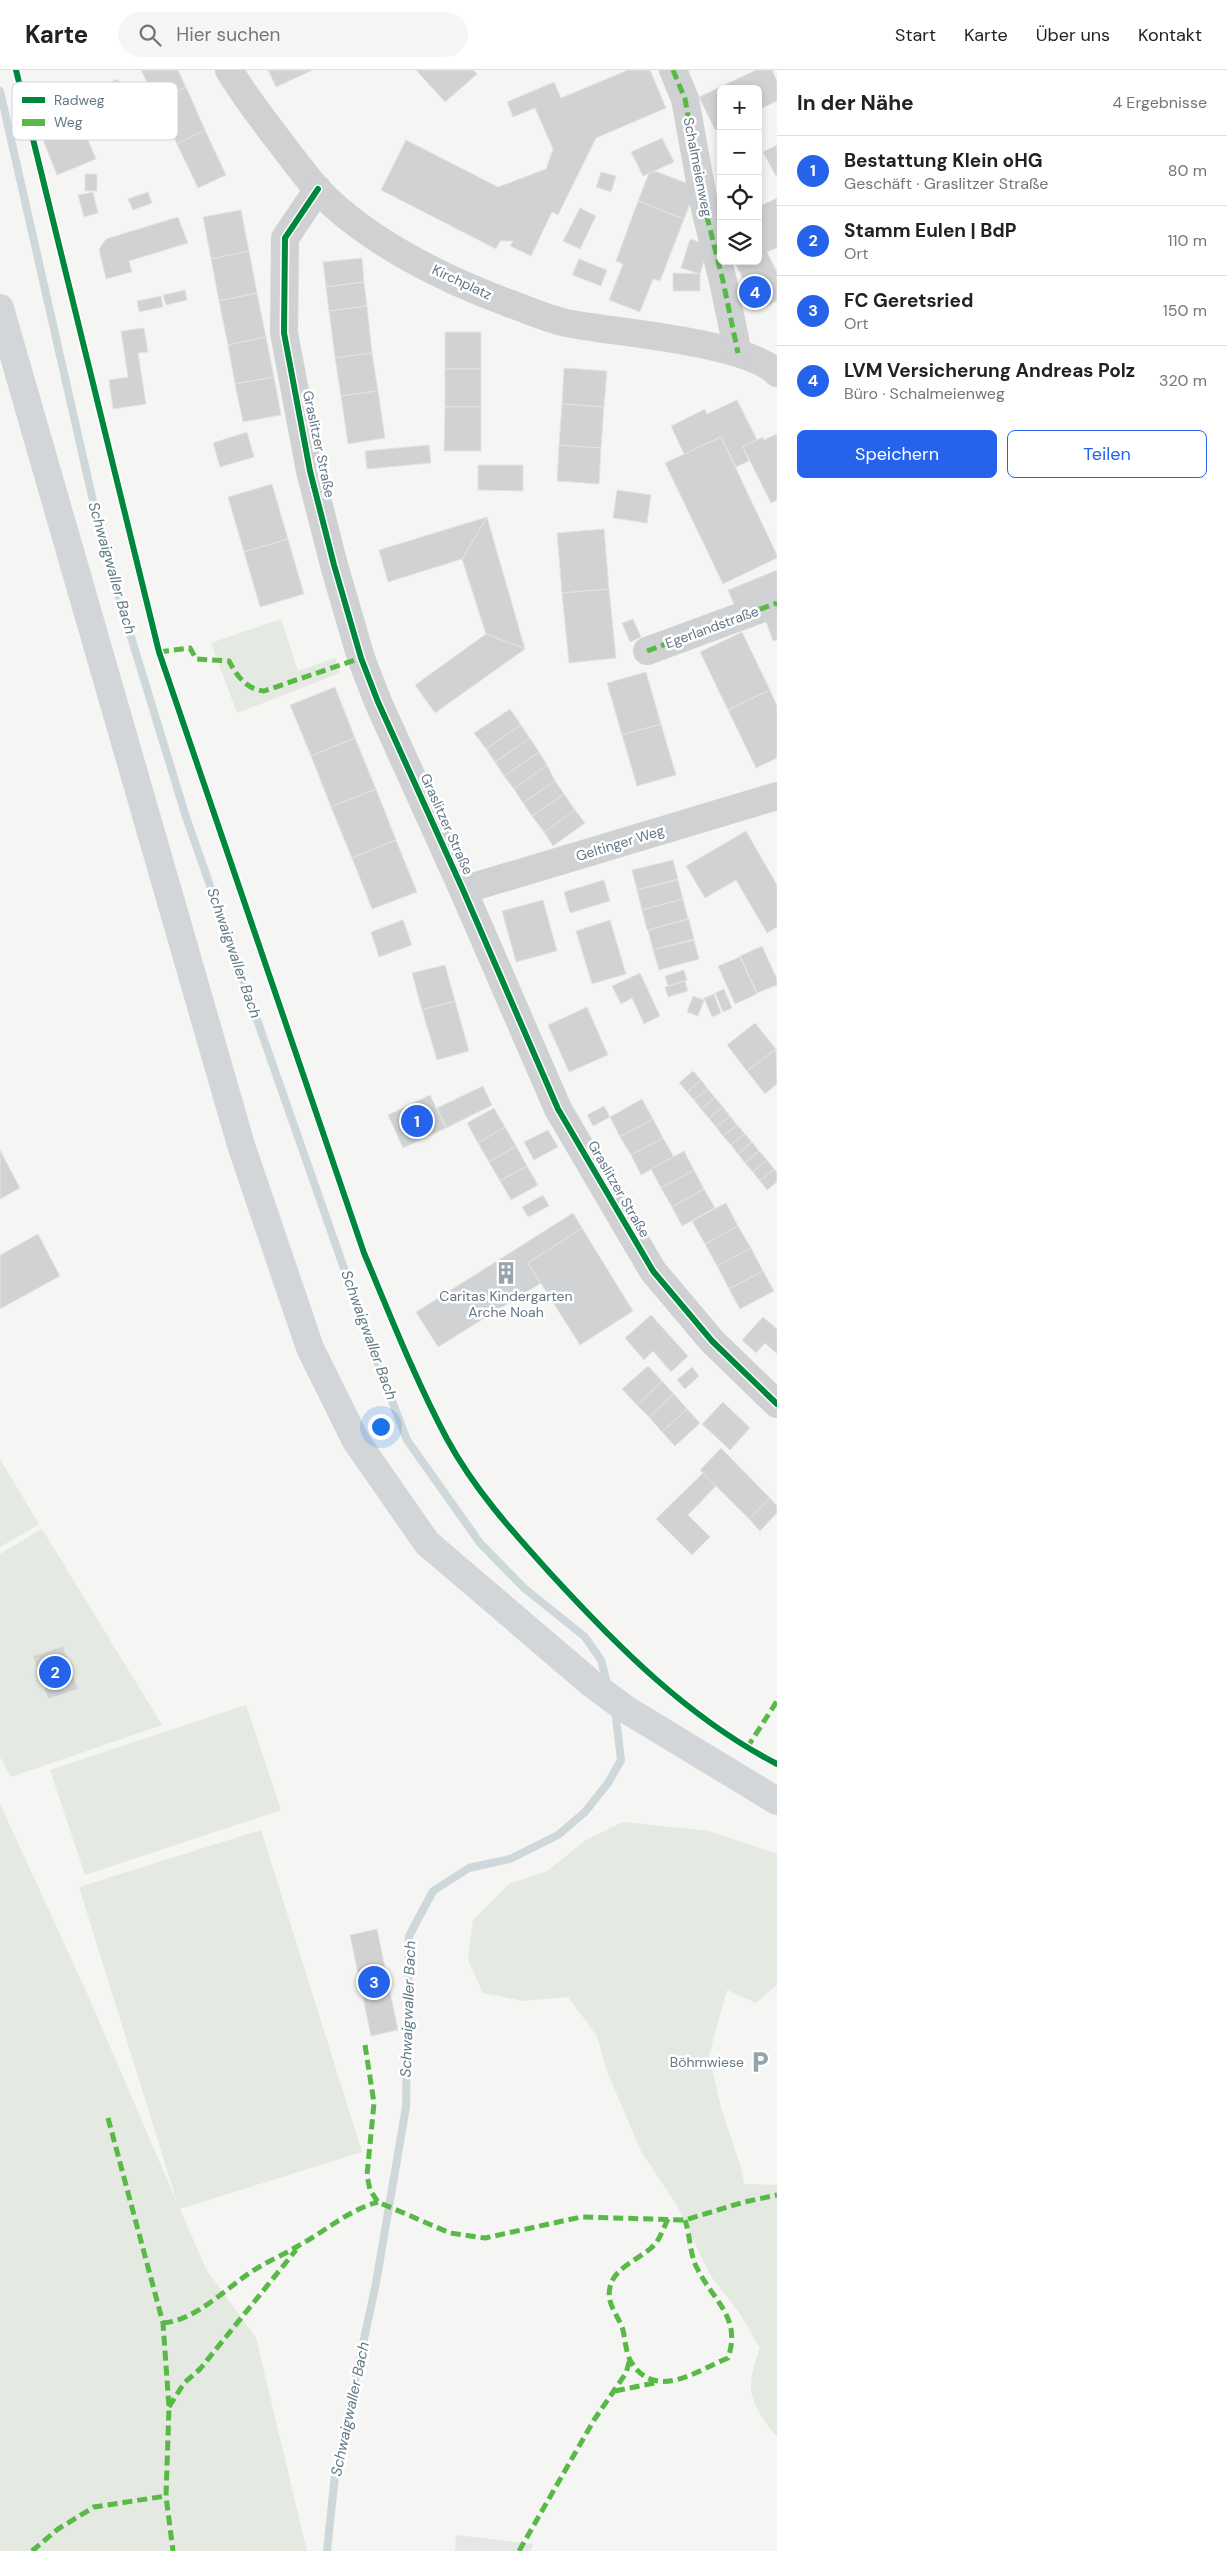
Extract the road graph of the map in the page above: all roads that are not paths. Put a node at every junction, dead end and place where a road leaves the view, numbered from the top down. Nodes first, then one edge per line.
1 (229, 70) edge
2 (673, 70) edge
3 (318, 189) junction
4 (0, 308) edge
5 (738, 353) junction
6 (775, 365) edge
7 (777, 603) edge
8 (647, 650) dead end
9 (777, 796) edge
10 (463, 890) junction
11 (777, 1404) edge
12 (777, 1801) edge

1 - 3 street, Kirchplatz
2 - 5 street, Schalmeienweg
3 - 5 street, Kirchplatz
3 - 10 street, Graslitzer Straße
4 - 12 main road
5 - 6 street, Kirchplatz
7 - 8 street, Egerlandstraße
9 - 10 street, Geltinger Weg
10 - 11 street, Graslitzer Straße

